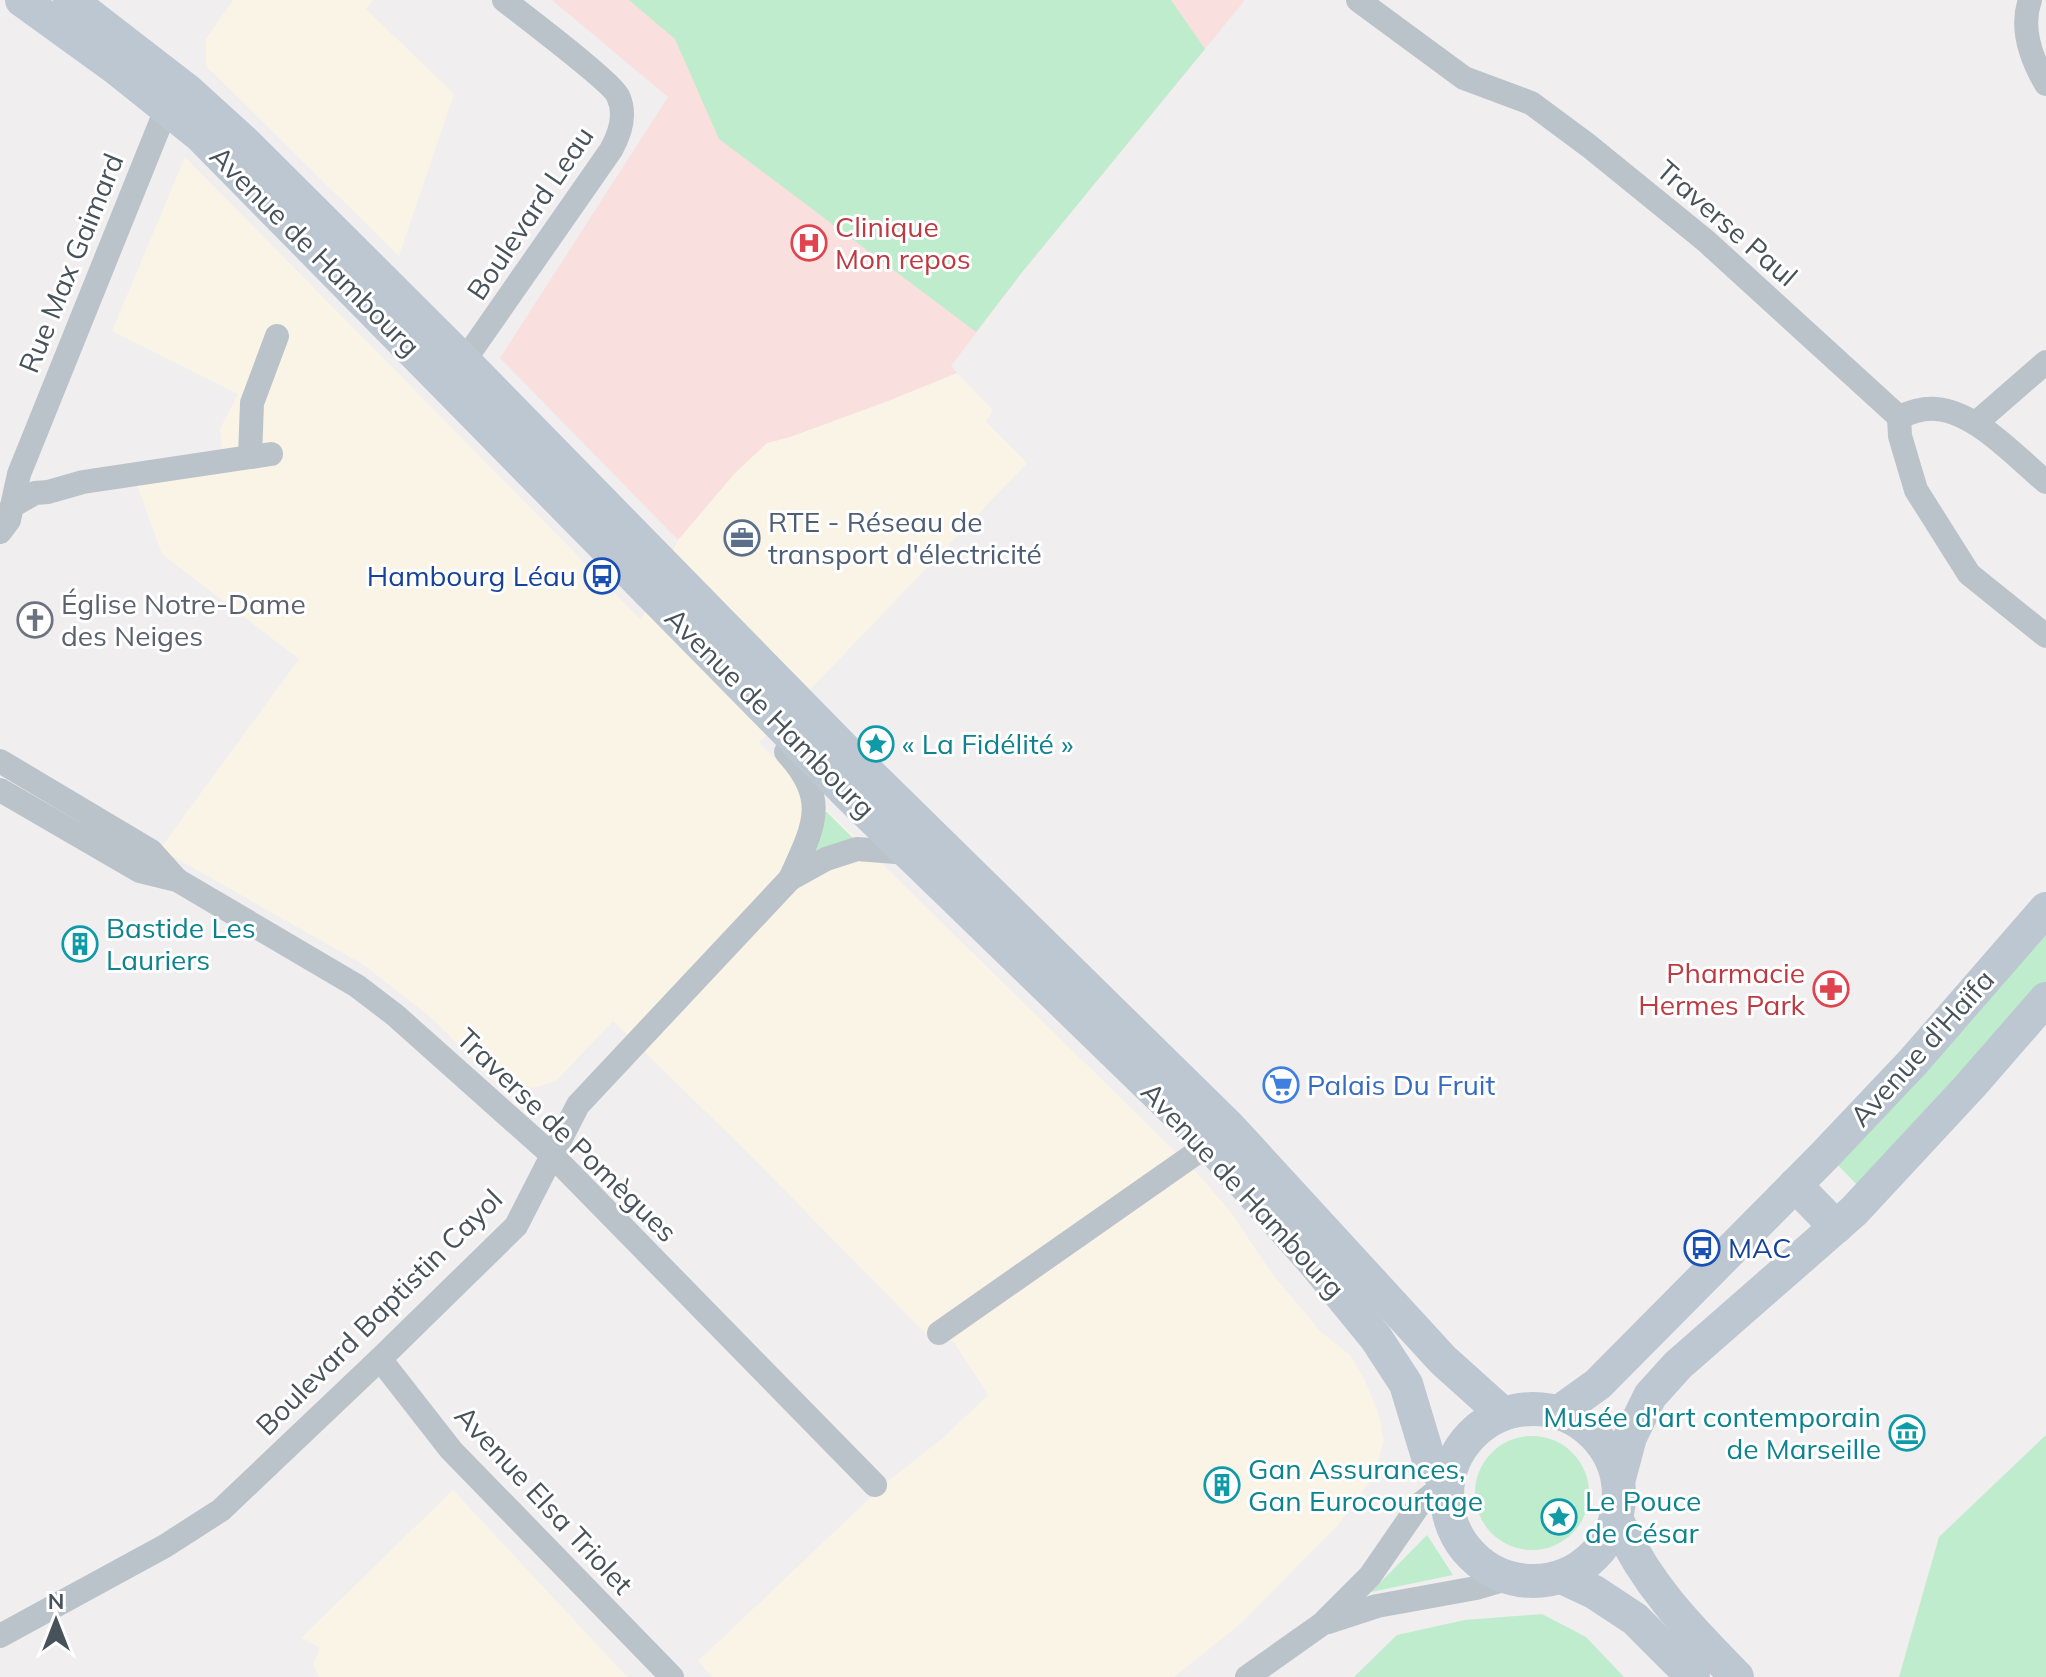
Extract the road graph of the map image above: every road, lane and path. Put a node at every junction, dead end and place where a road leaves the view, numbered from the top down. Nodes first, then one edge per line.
1 (22, 0) edge
2 (70, 0) edge
3 (504, 0) edge
4 (1358, 0) edge
5 (2030, 0) edge
6 (2046, 84) edge
7 (167, 107) junction
8 (277, 336) dead end
9 (464, 361) junction
10 (2046, 362) edge
11 (1899, 417) junction
12 (1976, 423) junction
13 (2046, 482) edge
14 (12, 506) junction
15 (0, 532) edge
16 (2046, 636) edge
17 (715, 658) junction
18 (0, 761) edge
19 (0, 790) edge
20 (909, 853) junction
21 (790, 879) junction
22 (177, 880) junction
23 (2046, 909) edge
24 (2046, 999) edge
25 (1209, 1144) junction
26 (552, 1155) junction
27 (1795, 1185) junction
28 (1836, 1227) junction
29 (939, 1333) dead end
30 (380, 1359) junction
31 (1559, 1412) junction
32 (1503, 1414) junction
33 (1619, 1478) junction
34 (1447, 1483) junction
35 (875, 1485) dead end
36 (1617, 1520) junction
37 (1562, 1577) junction
38 (1510, 1578) junction
39 (1322, 1624) junction
40 (0, 1636) edge
41 (672, 1677) edge
42 (1247, 1677) edge
43 (1693, 1677) edge
44 (1737, 1677) edge

1 - 7 street, Avenue de Hambourg
2 - 9 street, Avenue de Hambourg
3 - 9 street, Boulevard Leau
4 - 11 street, Traverse Paul
5 - 6 street
7 - 14 street, Rue Max Gaimard
7 - 17 street, Avenue de Hambourg
8 - 14 street
9 - 32 street, Avenue de Hambourg
10 - 12 street
11 - 12 street
11 - 16 street
12 - 13 street
14 - 15 street, Rue Max Gaimard
17 - 20 street, Avenue de Hambourg
17 - 21 street, Boulevard Baptistin Cayol
18 - 22 street, Traverse de Pomègues
19 - 22 street, Traverse de Pomègues
20 - 21 street, Boulevard Baptistin Cayol
20 - 25 street, Avenue de Hambourg
21 - 26 street, Boulevard Baptistin Cayol
22 - 26 street, Traverse de Pomègues
23 - 27 street, Avenue d'Haïfa
24 - 28 street
25 - 29 street
25 - 34 street, Avenue de Hambourg
26 - 30 street, Boulevard Baptistin Cayol
26 - 35 street, Traverse de Pomègues
27 - 28 street
27 - 31 street, Avenue d'Haïfa
28 - 33 street
30 - 40 street, Boulevard Baptistin Cayol
30 - 41 street, Avenue Elsa Triolet
31 - 32 street
31 - 33 street
32 - 34 street
33 - 36 street
34 - 38 street
34 - 39 street
36 - 37 street
36 - 44 street
37 - 38 street
37 - 43 street
38 - 39 street
39 - 42 street

